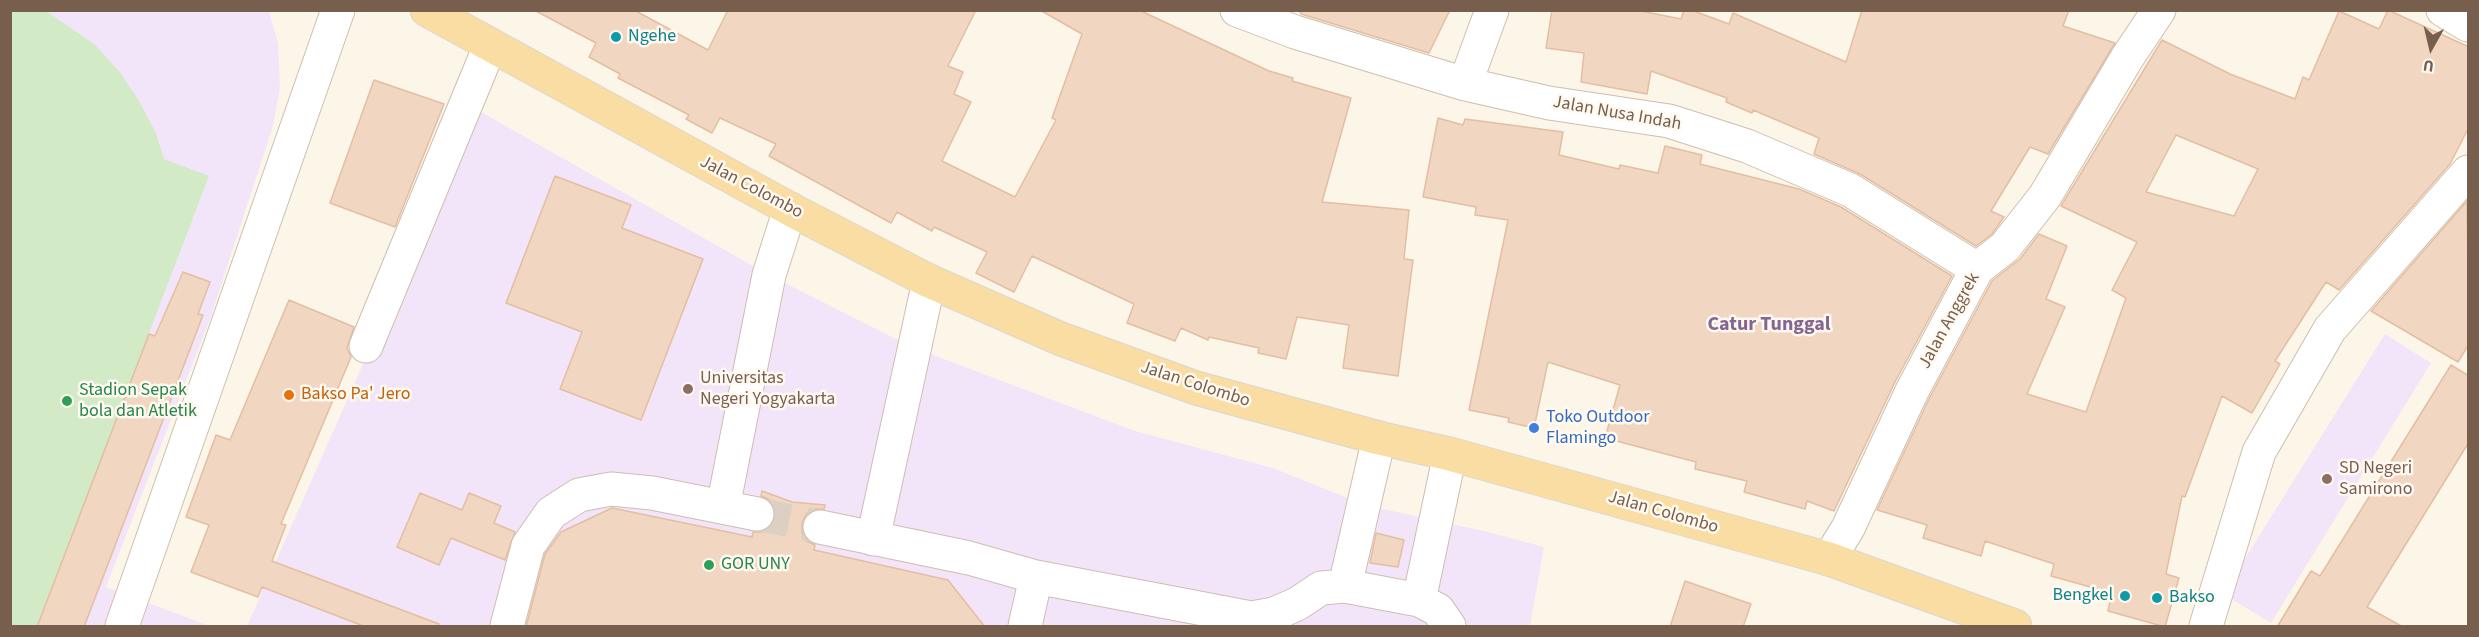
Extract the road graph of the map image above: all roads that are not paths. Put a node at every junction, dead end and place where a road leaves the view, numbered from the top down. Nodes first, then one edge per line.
1 (338, 10) edge
2 (427, 10) edge
3 (1237, 10) edge
4 (1492, 10) edge
5 (2159, 10) edge
6 (2444, 10) edge
7 (2469, 25) edge
8 (490, 46) junction
9 (1465, 84) junction
10 (2469, 172) edge
11 (790, 209) junction
12 (1977, 269) junction
13 (929, 281) junction
14 (366, 346) dead end
15 (1379, 438) junction
16 (1450, 454) junction
17 (723, 507) junction
18 (757, 514) tunnel mouth
19 (820, 527) tunnel mouth
20 (873, 539) junction
21 (1829, 559) junction
22 (1036, 577) junction
23 (1345, 586) junction
24 (1419, 600) junction
25 (122, 627) edge
26 (507, 627) edge
27 (1025, 627) edge
28 (1449, 627) edge
29 (2015, 627) edge
30 (2206, 627) edge

1 - 25 street
2 - 8 main road, Jalan Colombo
3 - 9 street, Jalan Nusa Indah
4 - 9 street
5 - 12 street, Jalan Anggrek
6 - 7 street
8 - 11 main road, Jalan Colombo
8 - 14 street
9 - 12 street, Jalan Nusa Indah
10 - 30 street
11 - 13 main road, Jalan Colombo
11 - 17 street
12 - 21 street, Jalan Anggrek
13 - 15 main road, Jalan Colombo
13 - 20 street
15 - 16 main road, Jalan Colombo
15 - 23 street
16 - 21 main road, Jalan Colombo
16 - 24 street
17 - 18 street
17 - 26 street
19 - 20 street
20 - 22 street
21 - 29 main road, Jalan Colombo
22 - 23 street
22 - 27 street
23 - 24 street
24 - 28 street

